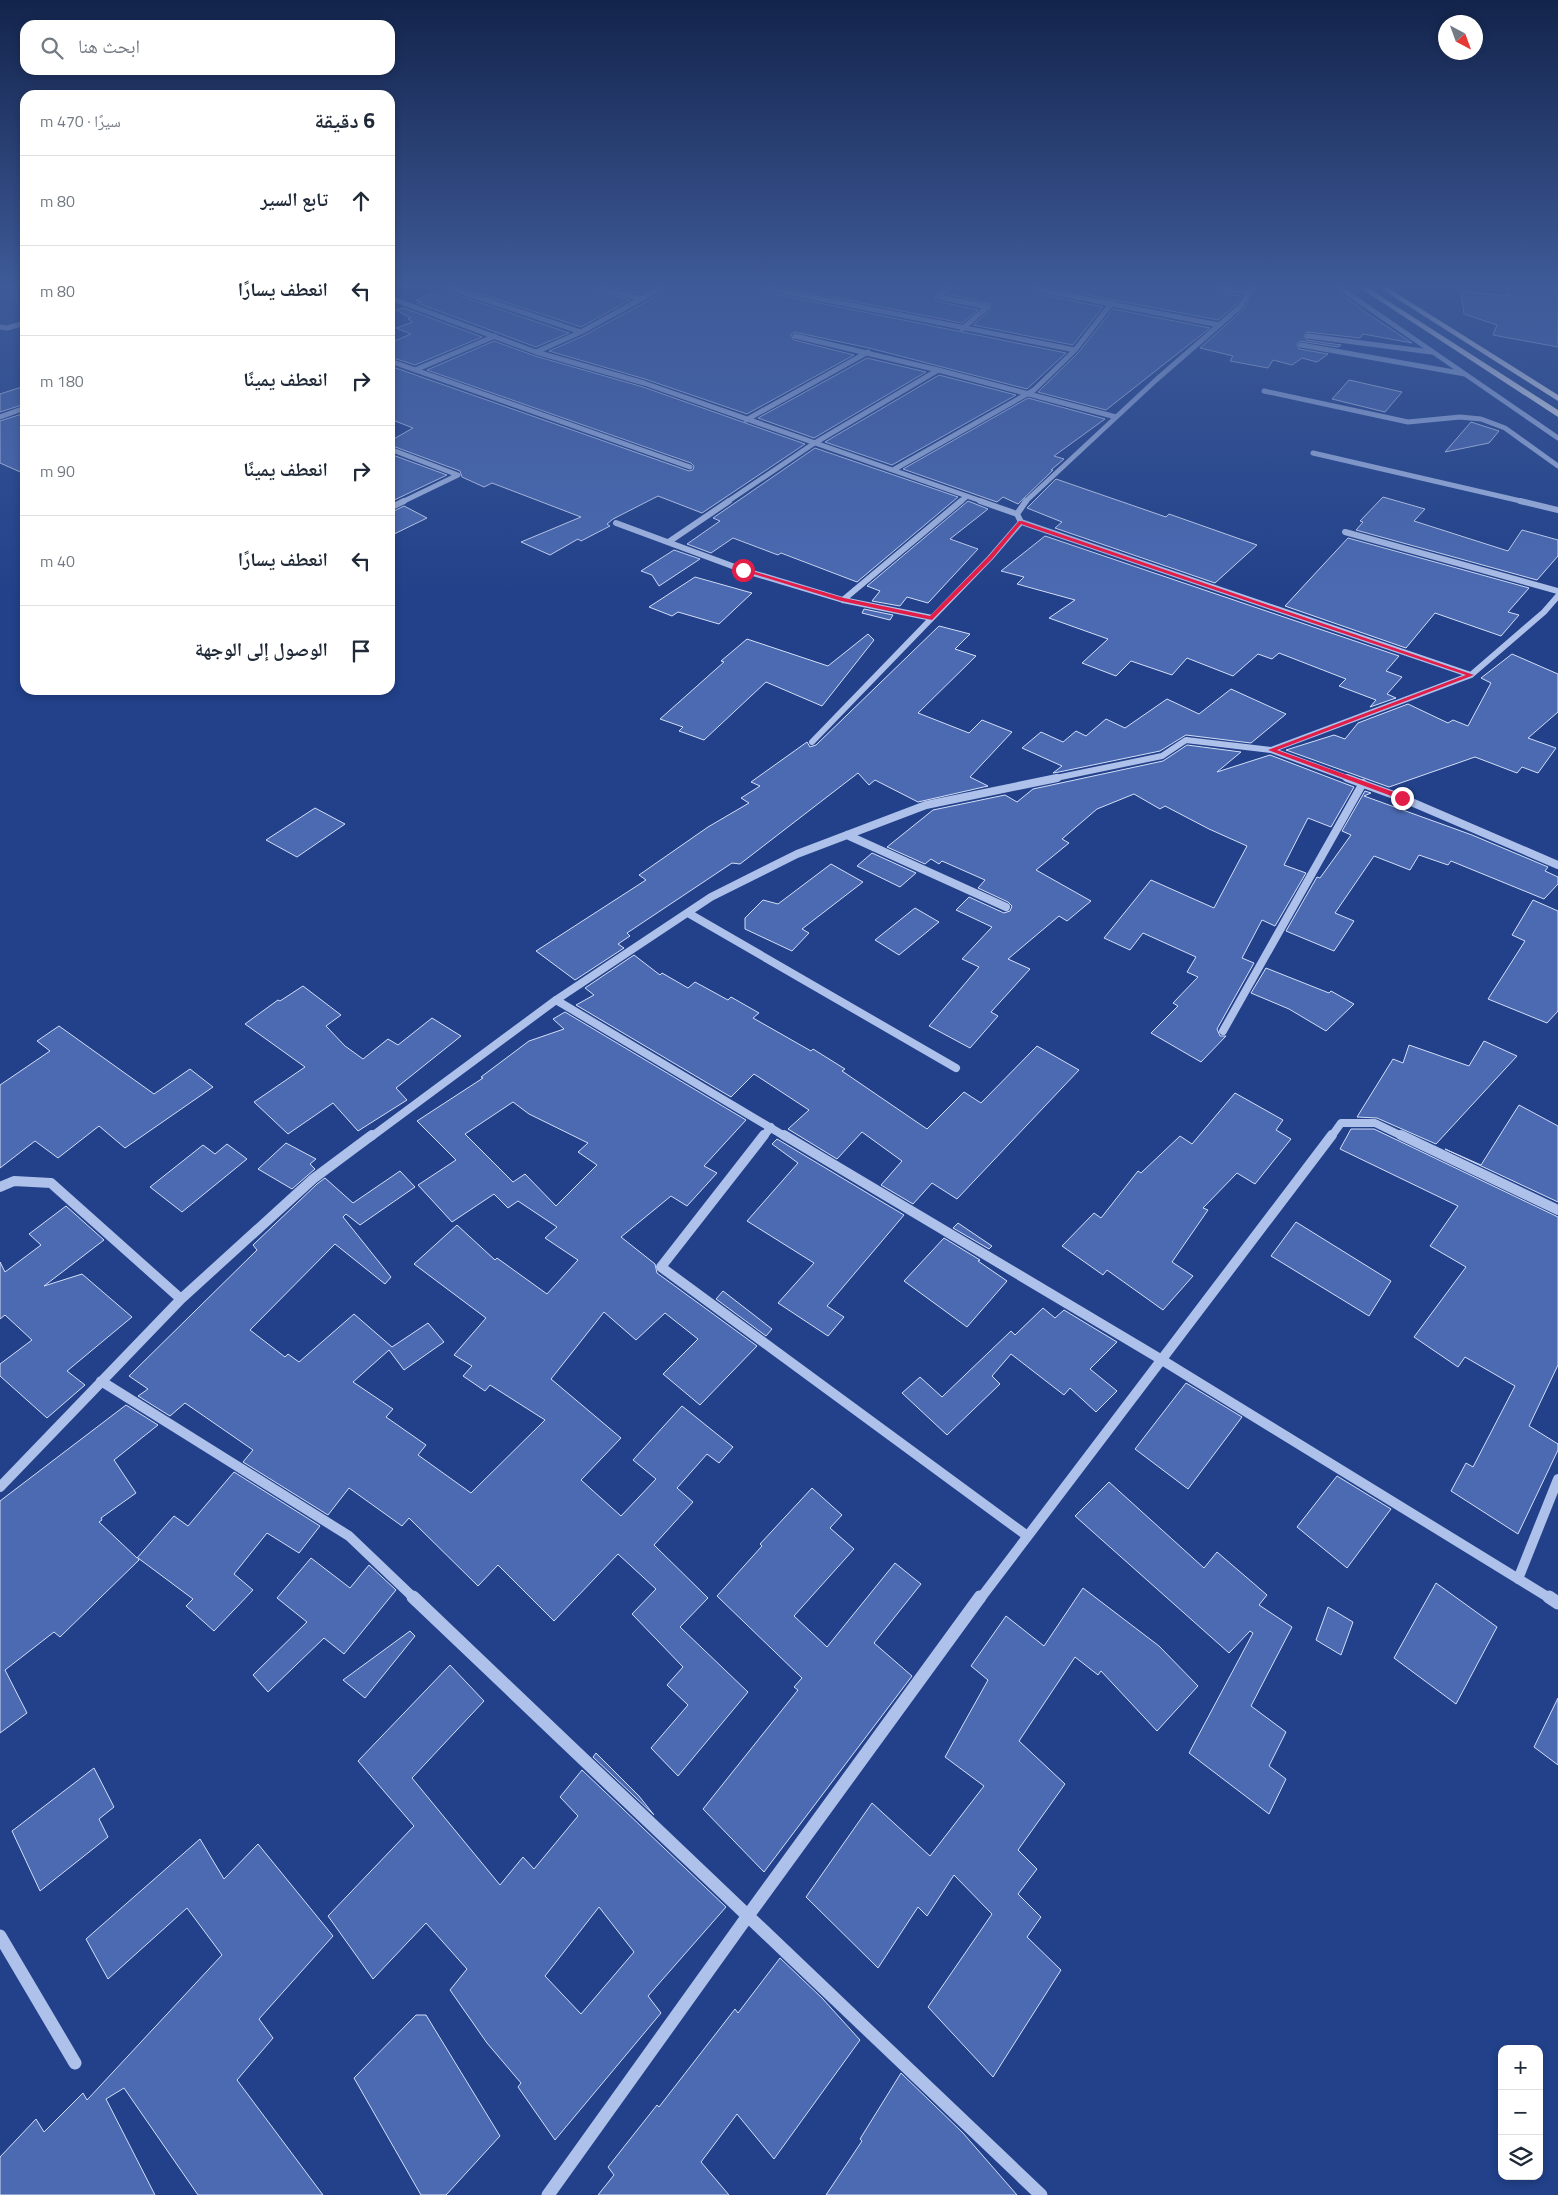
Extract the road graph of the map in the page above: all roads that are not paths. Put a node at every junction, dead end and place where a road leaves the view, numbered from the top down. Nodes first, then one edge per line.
1 (473, 390) edge
2 (664, 390) edge
3 (799, 390) edge
4 (903, 390) edge
5 (1014, 390) edge
6 (1031, 390) edge
7 (1146, 390) edge
8 (1489, 390) edge
9 (1522, 390) edge
10 (1545, 390) edge
11 (1264, 392) dead end
12 (1027, 394) junction
13 (1558, 399) edge
14 (20, 410) edge
15 (1558, 414) edge
16 (0, 417) edge
17 (1116, 417) junction
18 (746, 420) junction
19 (1558, 438) edge
20 (813, 444) junction
21 (395, 451) edge
22 (1313, 453) dead end
23 (1558, 466) edge
24 (690, 467) dead end
25 (893, 470) junction
26 (966, 497) junction
27 (395, 506) edge
28 (1558, 510) edge
29 (1017, 514) junction
30 (1020, 522) junction
31 (616, 523) dead end
32 (1345, 532) dead end
33 (670, 541) junction
34 (1558, 592) edge
35 (1558, 596) edge
36 (843, 600) junction
37 (932, 618) junction
38 (1471, 675) junction
39 (812, 742) dead end
40 (1271, 750) junction
41 (1362, 783) junction
42 (847, 835) junction
43 (1558, 865) edge
44 (1006, 907) dead end
45 (688, 913) junction
46 (556, 1000) junction
47 (1223, 1031) dead end
48 (956, 1068) dead end
49 (771, 1127) junction
50 (0, 1187) edge
51 (1558, 1210) edge
52 (181, 1300) junction
53 (1162, 1360) junction
54 (101, 1381) junction
55 (1558, 1479) edge
56 (0, 1487) edge
57 (1026, 1535) junction
58 (1518, 1579) junction
59 (1558, 1603) edge
60 (746, 1917) junction
61 (0, 1936) edge
62 (75, 2063) dead end
63 (548, 2195) edge
64 (1041, 2195) edge

1 - 24 street
2 - 18 street
3 - 18 street
4 - 20 street
5 - 12 street
6 - 12 street
7 - 17 street
8 - 19 street
9 - 15 highway
10 - 13 highway
11 - 23 street
12 - 17 street
12 - 25 street
14 - 16 street
17 - 29 street
18 - 20 street
20 - 25 street
20 - 33 street
21 - 27 street
22 - 28 street
25 - 26 street
26 - 29 street
26 - 36 street
29 - 30 street
30 - 37 street
30 - 38 street
31 - 33 street
32 - 34 street
33 - 36 street
35 - 38 street
36 - 37 street
37 - 39 street
38 - 40 street
40 - 41 street
40 - 42 street
41 - 43 street
41 - 47 street
42 - 44 street
42 - 45 street
45 - 46 street
45 - 48 street
46 - 49 street
46 - 52 street
49 - 53 street
49 - 57 street
50 - 52 street
51 - 53 street
52 - 54 street
53 - 57 street
53 - 58 street
54 - 56 street
54 - 60 street
55 - 58 street
57 - 60 street
58 - 59 street
60 - 63 street
60 - 64 street
61 - 62 street

